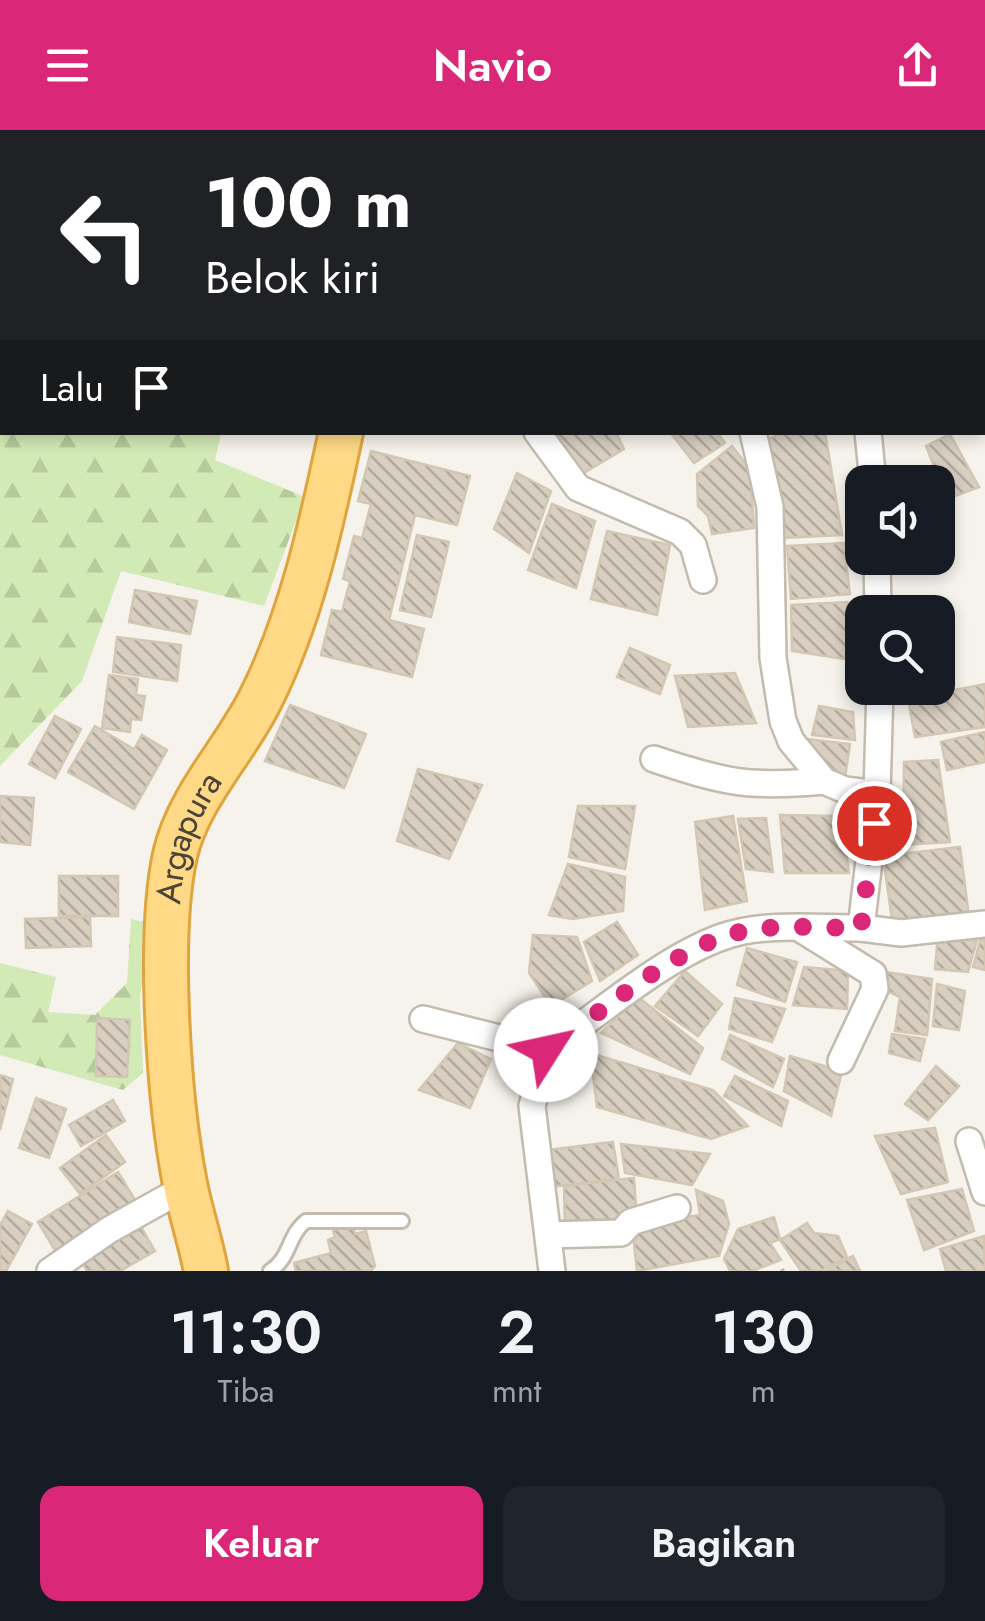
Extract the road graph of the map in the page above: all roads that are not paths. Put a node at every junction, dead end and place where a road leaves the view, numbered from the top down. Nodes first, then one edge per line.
1 (340, 435) edge
2 (539, 435) edge
3 (754, 435) edge
4 (868, 435) edge
5 (871, 465) edge
6 (703, 580) dead end
7 (880, 705) edge
8 (654, 760) dead end
9 (824, 781) junction
10 (877, 794) junction
11 (985, 924) edge
12 (799, 928) junction
13 (861, 928) junction
14 (423, 1019) dead end
15 (546, 1050) junction
16 (840, 1060) dead end
17 (969, 1140) dead end
18 (186, 1188) junction
19 (985, 1192) edge
20 (677, 1208) dead end
21 (402, 1221) dead end
22 (548, 1235) junction
23 (50, 1271) edge
24 (206, 1271) edge
25 (270, 1271) edge
26 (552, 1271) edge

1 - 18 highway, Argapura
2 - 6 street
3 - 9 street
4 - 5 street
7 - 10 street
8 - 9 street
9 - 10 street
10 - 13 street
11 - 13 street
12 - 13 street
12 - 15 street
12 - 16 street
14 - 15 street
15 - 22 street
17 - 19 street
18 - 23 street
18 - 24 highway, Argapura
20 - 22 street
21 - 25 lane
22 - 26 street

